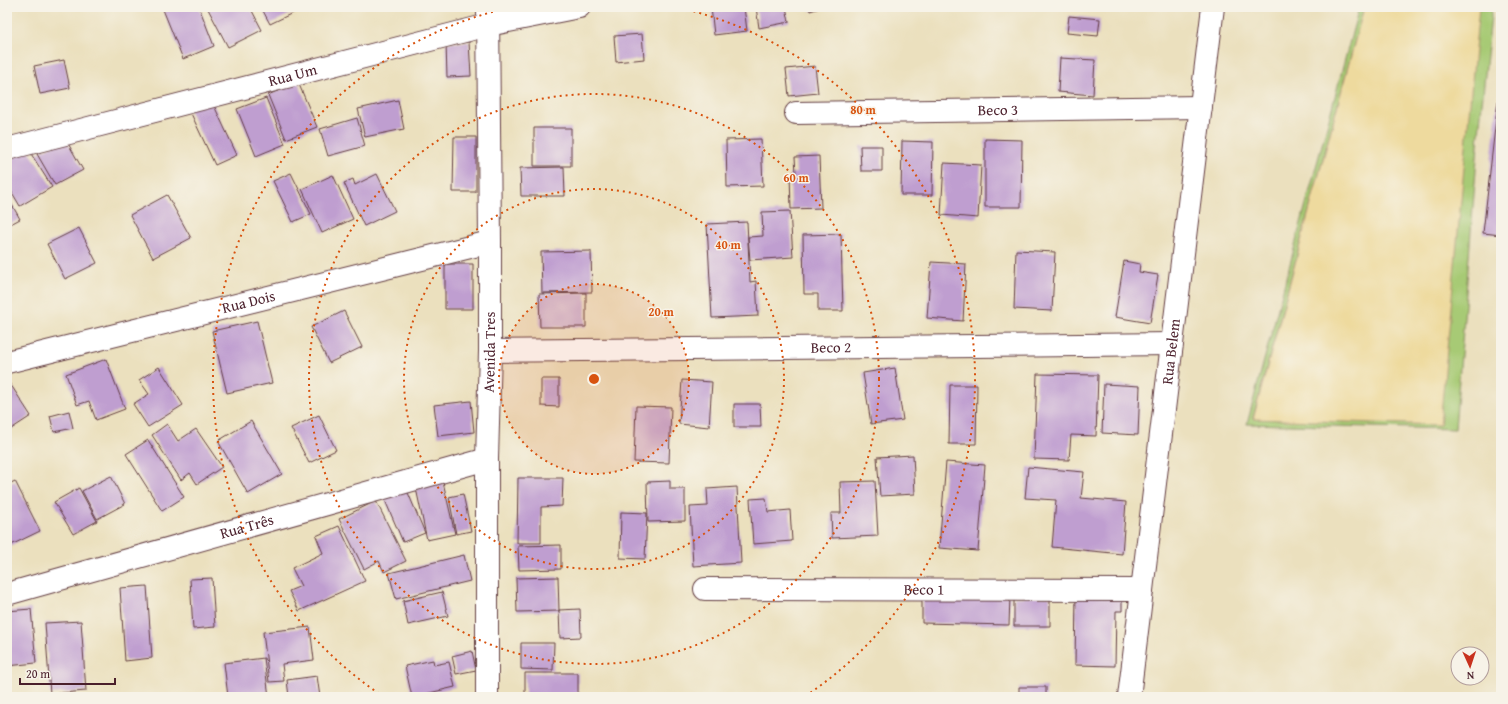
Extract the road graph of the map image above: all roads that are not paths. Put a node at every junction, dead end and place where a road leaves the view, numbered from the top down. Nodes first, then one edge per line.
1 (579, 7) edge
2 (1213, 7) edge
3 (488, 16) edge
4 (1201, 107) junction
5 (796, 113) dead end
6 (7, 149) edge
7 (490, 242) junction
8 (1172, 344) junction
9 (490, 351) junction
10 (7, 362) edge
11 (487, 459) junction
12 (705, 589) dead end
13 (1142, 590) junction
14 (7, 594) edge
15 (487, 697) edge
16 (1129, 697) edge

1 - 3 street, Rua Um
2 - 4 street, Rua Belem
3 - 6 street, Rua Um
3 - 7 street, Avenida Tres
4 - 5 street, Beco 3
4 - 8 street, Rua Belem
7 - 9 street, Avenida Tres
7 - 10 street, Rua Dois
8 - 9 street, Beco 2
8 - 13 street, Rua Belem
9 - 11 street, Avenida Tres
11 - 14 street, Rua Três
11 - 15 street, Avenida Tres
12 - 13 street, Beco 1
13 - 16 street, Rua Belem

